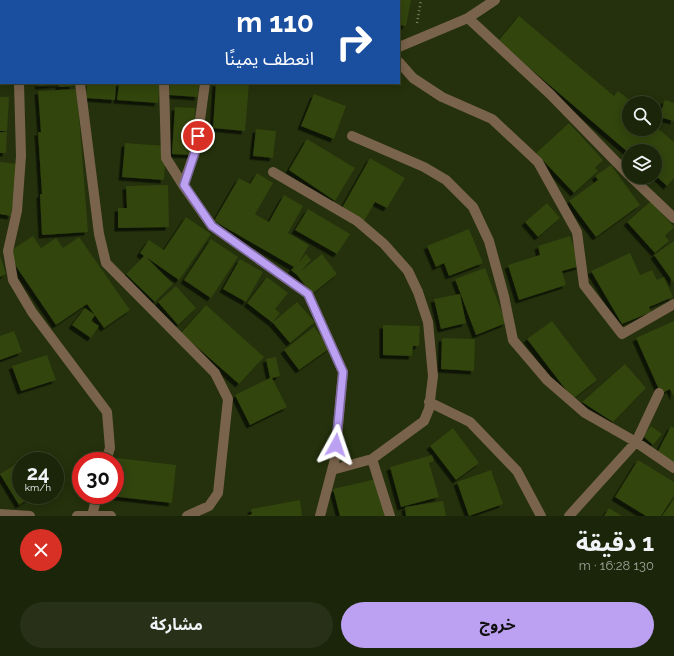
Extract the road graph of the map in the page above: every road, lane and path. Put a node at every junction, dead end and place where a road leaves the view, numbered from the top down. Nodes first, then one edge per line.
1 (420, 0) edge
2 (495, 0) edge
3 (468, 18) junction
4 (414, 42) junction
5 (400, 47) edge
6 (400, 63) edge
7 (19, 84) edge
8 (80, 84) edge
9 (164, 84) edge
10 (205, 84) edge
11 (352, 136) dead end
12 (622, 168) edge
13 (273, 172) dead end
14 (639, 184) edge
15 (184, 185) junction
16 (673, 216) edge
17 (674, 304) edge
18 (658, 393) dead end
19 (429, 402) junction
20 (636, 442) junction
21 (109, 452) edge
22 (372, 459) junction
23 (674, 468) edge
24 (332, 470) junction
25 (95, 504) edge
26 (0, 514) edge
27 (30, 516) edge
28 (77, 516) edge
29 (92, 516) edge
30 (111, 516) edge
31 (187, 516) edge
32 (320, 516) edge
33 (390, 516) edge
34 (541, 516) edge
35 (569, 516) edge

1 - 4 path
2 - 3 street
3 - 4 street
3 - 12 street
4 - 5 street
6 - 17 street
7 - 21 street
8 - 31 street
9 - 15 street
10 - 15 street
11 - 20 street
13 - 19 street
14 - 16 street
15 - 24 street
18 - 20 street
19 - 22 street
19 - 34 street
20 - 23 street
20 - 35 street
22 - 24 street
22 - 33 street
24 - 32 street
25 - 29 street
26 - 27 street
28 - 29 street
29 - 30 street

